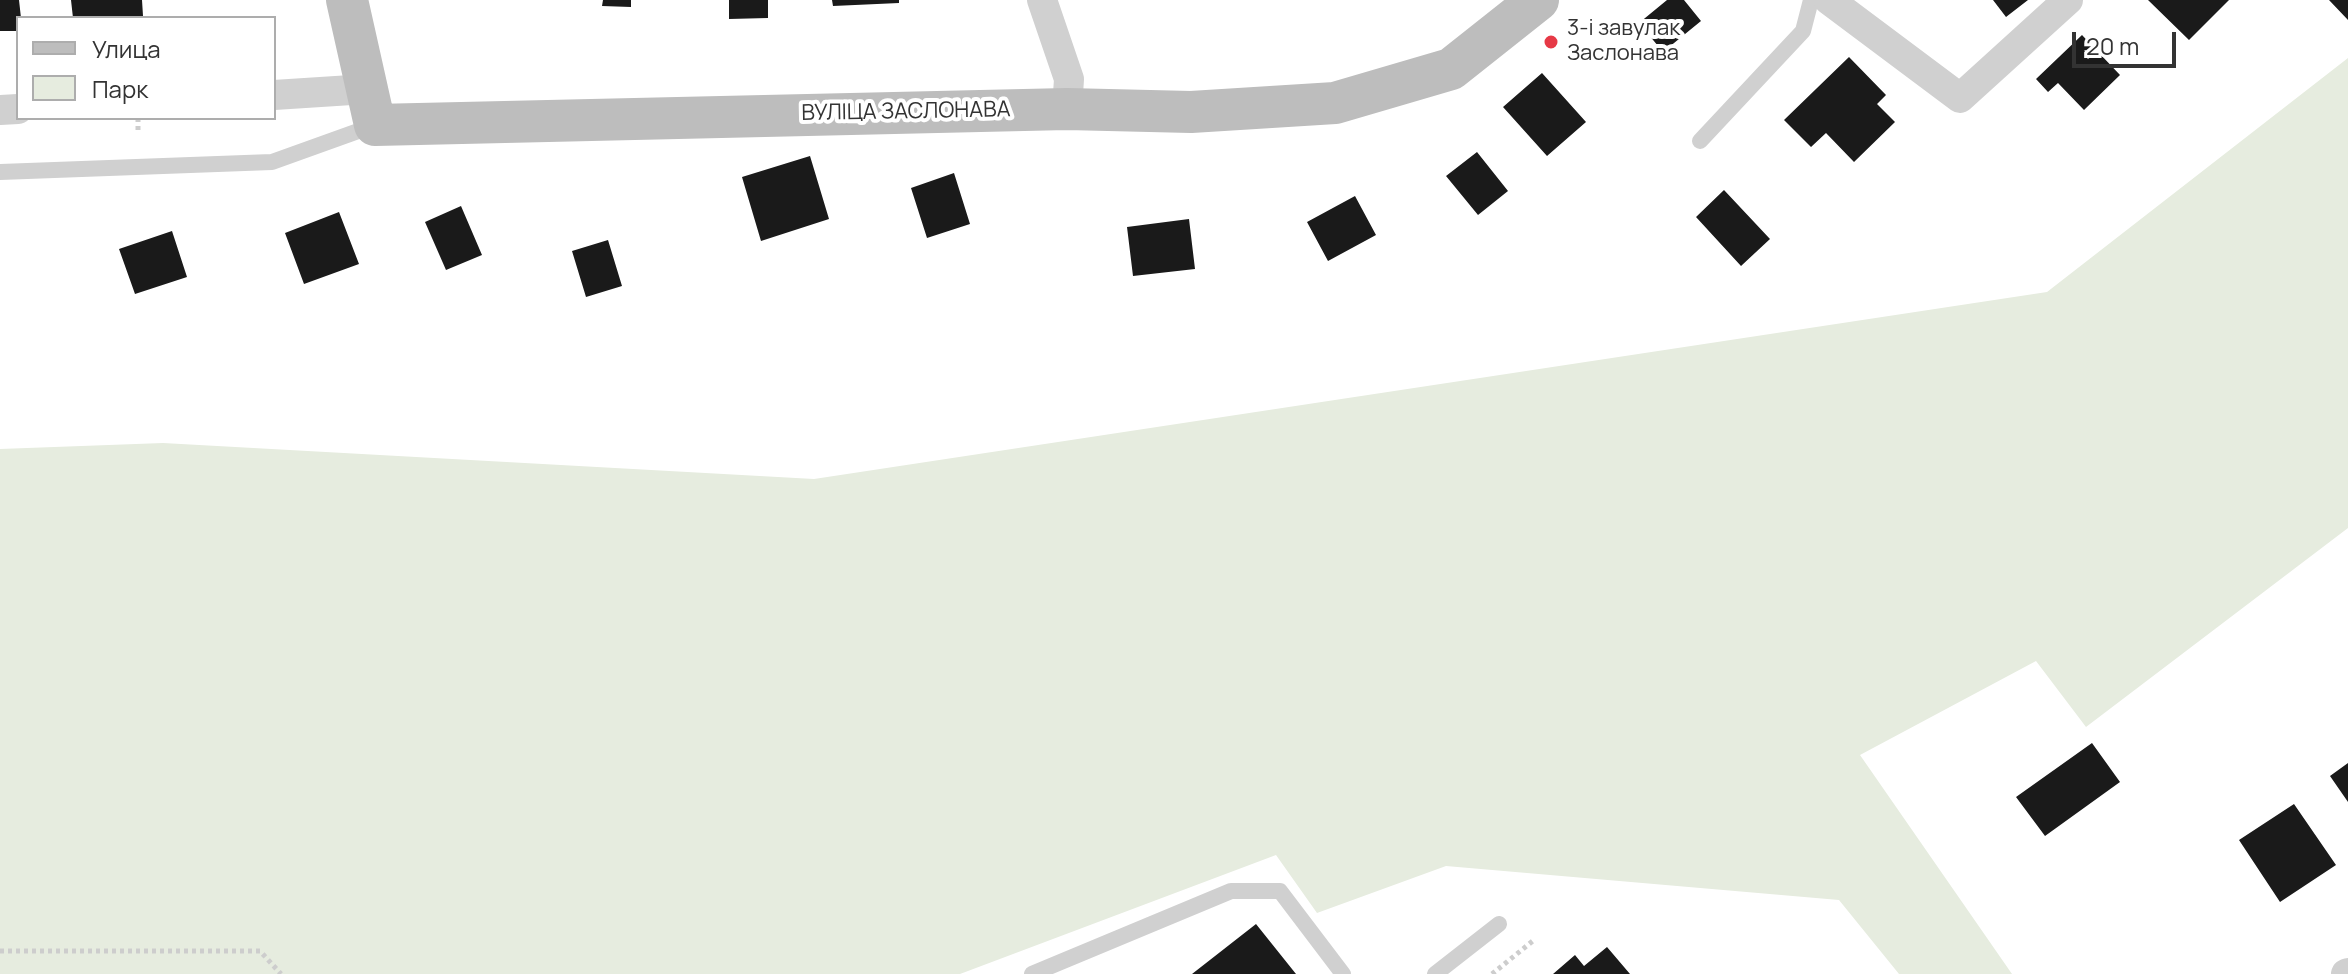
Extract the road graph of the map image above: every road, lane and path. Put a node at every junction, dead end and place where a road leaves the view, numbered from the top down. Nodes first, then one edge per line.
1 (347, 0) edge
2 (1042, 0) edge
3 (1538, 0) edge
4 (1811, 0) edge
5 (1829, 0) edge
6 (2068, 0) edge
7 (276, 95) edge
8 (371, 107) junction
9 (1067, 109) junction
10 (138, 120) edge
11 (138, 132) dead end
12 (1700, 141) dead end
13 (0, 172) edge
14 (1499, 924) dead end
15 (1534, 940) dead end
16 (0, 951) edge
17 (281, 974) edge
18 (1032, 974) edge
19 (1343, 974) edge
20 (1435, 974) edge
21 (1492, 974) edge

1 - 8 street
2 - 9 street
3 - 9 street, ВУЛІЦА ЗАСЛОНАВА
4 - 12 lane
5 - 6 street
7 - 8 street, ВУЛІЦА ЗАСЛОНАВА
8 - 9 street, ВУЛІЦА ЗАСЛОНАВА
8 - 13 lane
10 - 11 path
14 - 20 lane
15 - 21 path
16 - 17 path
18 - 19 lane

